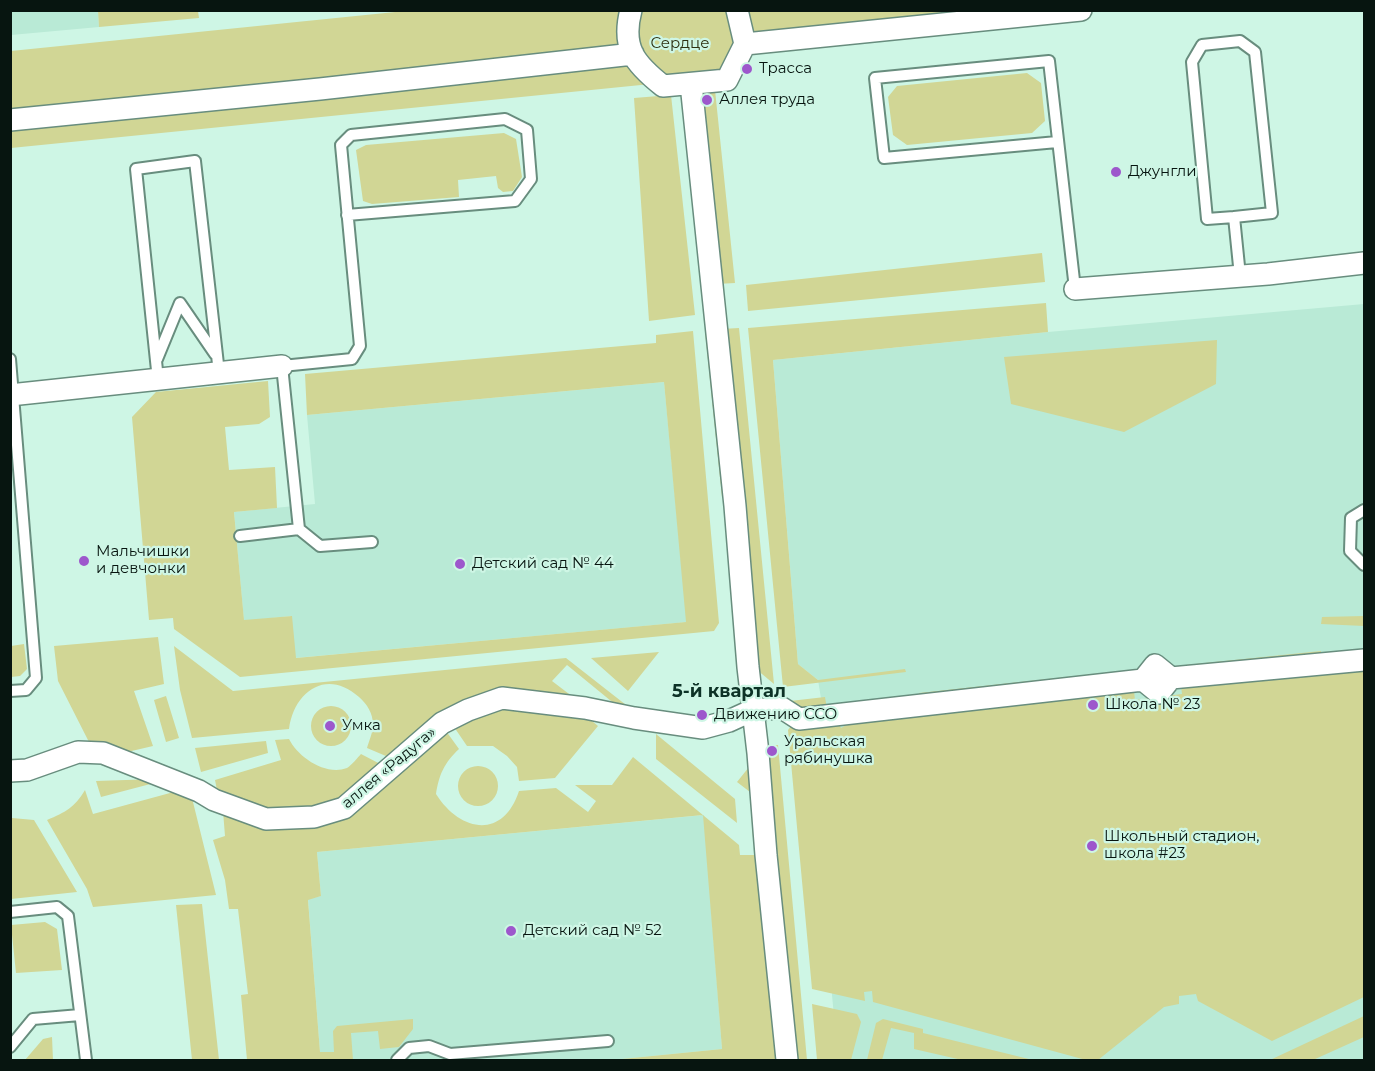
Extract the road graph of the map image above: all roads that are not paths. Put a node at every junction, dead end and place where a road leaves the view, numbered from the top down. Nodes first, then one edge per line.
1 (631, 10) edge
2 (737, 10) edge
3 (1081, 10) edge
4 (745, 44) junction
5 (633, 54) junction
6 (691, 84) junction
7 (10, 120) edge
8 (1057, 142) junction
9 (347, 215) junction
10 (1234, 217) junction
11 (1365, 263) edge
12 (1240, 276) junction
13 (1075, 289) joint
14 (10, 359) edge
15 (218, 365) junction
16 (282, 366) junction
17 (157, 371) junction
18 (12, 394) edge
19 (1365, 510) edge
20 (298, 529) junction
21 (23, 530) junction
22 (10, 532) edge
23 (240, 536) dead end
24 (372, 542) dead end
25 (1365, 565) edge
26 (1365, 660) edge
27 (10, 691) edge
28 (753, 710) junction
29 (10, 771) edge
30 (10, 912) edge
31 (80, 1015) junction
32 (608, 1041) dead end
33 (10, 1047) edge
34 (86, 1060) edge
35 (397, 1060) edge
36 (786, 1060) edge

1 - 5 street
2 - 4 street
3 - 4 street
4 - 6 street
5 - 6 street
5 - 7 street
6 - 28 street
8 - 8 lane
8 - 13 lane
9 - 9 lane
9 - 16 lane
10 - 10 lane
10 - 12 lane
11 - 12 street
12 - 13 street
14 - 18 lane
15 - 16 street
15 - 17 street
15 - 17 lane
15 - 17 lane
16 - 20 lane
17 - 18 street
18 - 21 lane
19 - 25 lane
20 - 23 lane
20 - 24 lane
21 - 22 lane
21 - 27 lane
26 - 28 street
28 - 29 street, аллея «Радуга»
28 - 36 street
30 - 31 lane
31 - 33 lane
31 - 34 lane
32 - 35 lane

